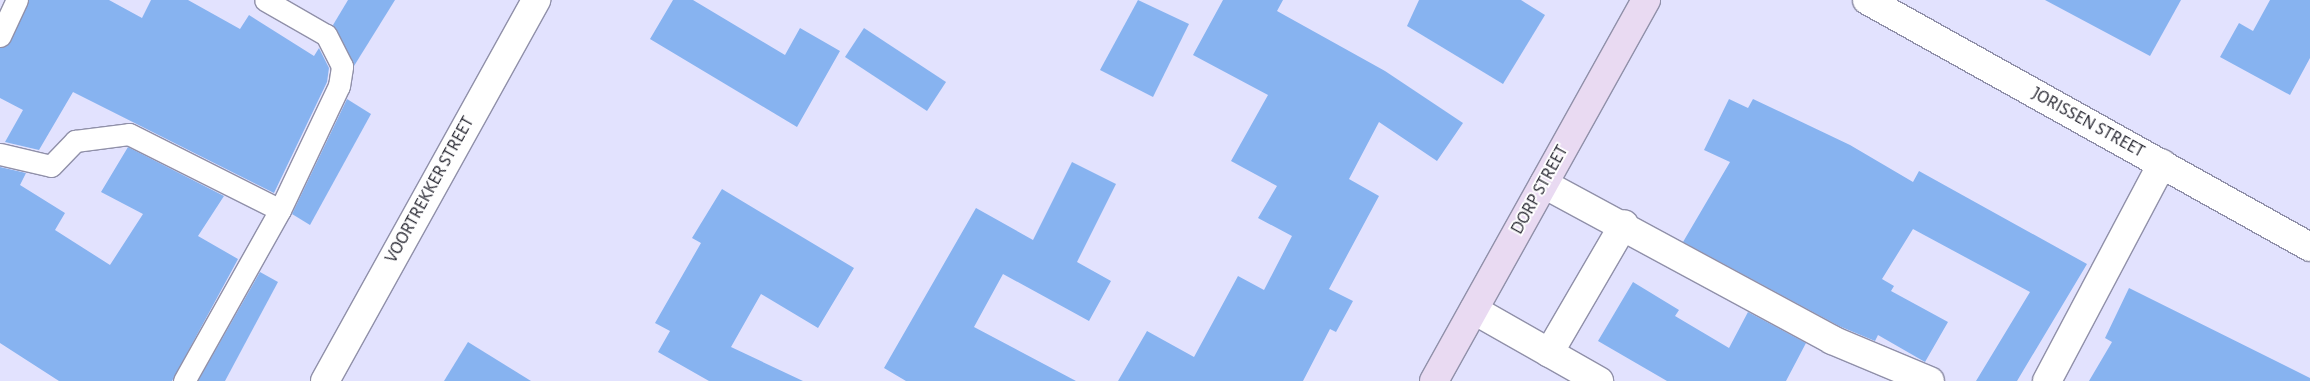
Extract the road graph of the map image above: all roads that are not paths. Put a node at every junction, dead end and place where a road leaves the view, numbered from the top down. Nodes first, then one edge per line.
1 (17, 0) edge
2 (265, 0) edge
3 (536, 0) edge
4 (1646, 0) edge
5 (1867, 0) edge
6 (0, 36) edge
7 (0, 154) edge
8 (2162, 164) junction
9 (1544, 184) junction
10 (280, 210) junction
11 (1624, 224) junction
12 (2310, 247) edge
13 (1474, 310) junction
14 (1549, 353) junction
15 (184, 381) edge
16 (325, 381) edge
17 (1434, 381) edge
18 (1599, 381) edge
19 (1930, 381) edge
20 (2047, 381) edge

1 - 6 lane
2 - 10 lane
3 - 16 street, VOORTREKKER STREET
4 - 9 street, DORP STREET
5 - 8 street, JORISSEN STREET
7 - 10 lane
8 - 12 street, JORISSEN STREET
8 - 20 street
9 - 11 street
9 - 13 street, DORP STREET
10 - 15 lane
11 - 14 street
11 - 19 street
13 - 14 street
13 - 17 street, DORP STREET
14 - 18 street

